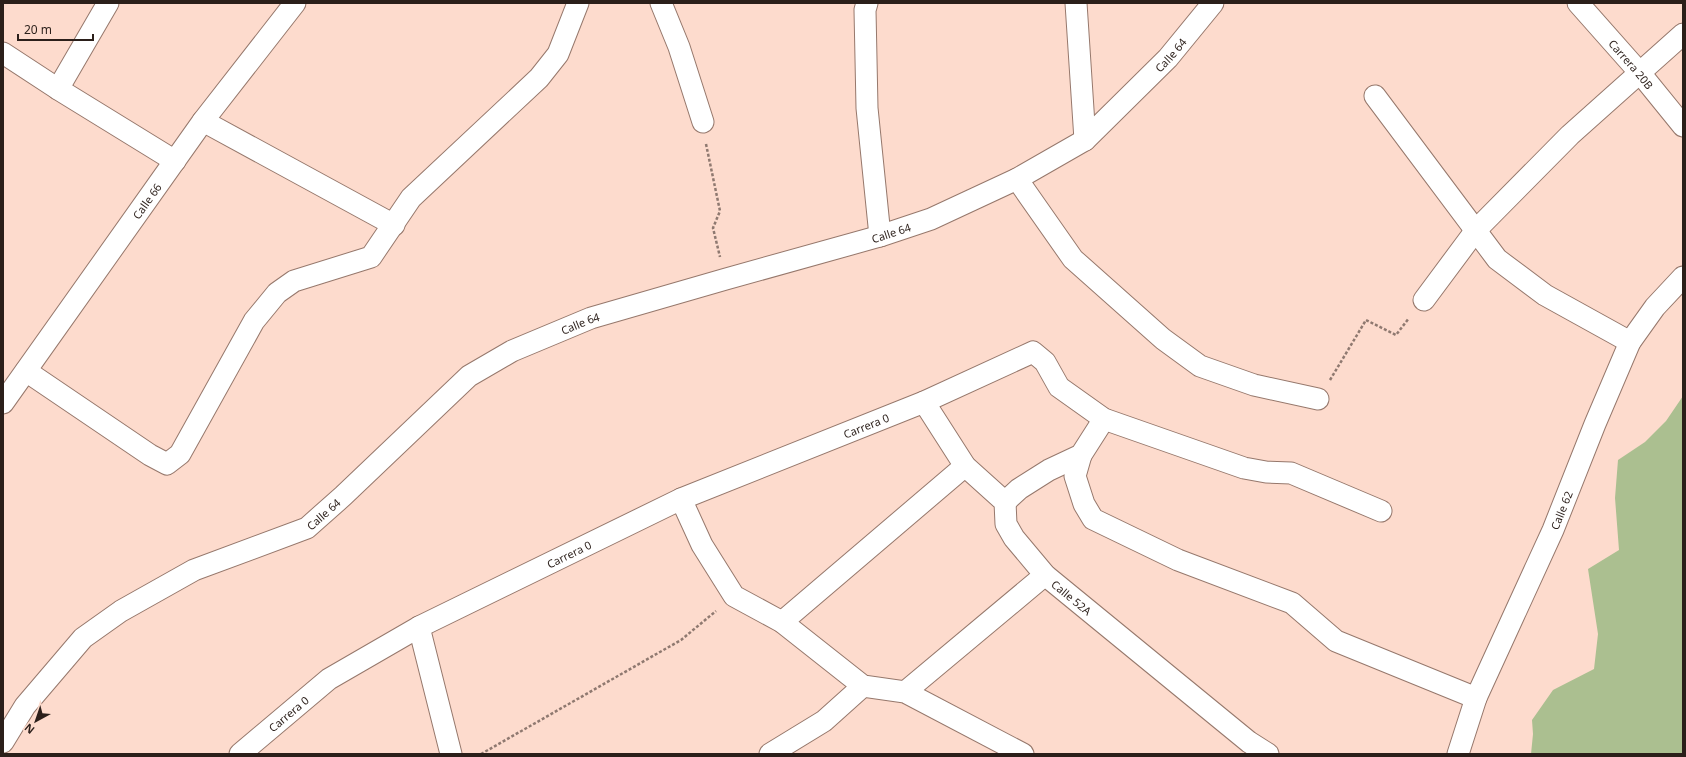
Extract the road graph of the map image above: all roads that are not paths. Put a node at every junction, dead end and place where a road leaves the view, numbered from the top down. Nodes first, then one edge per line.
1 (108, 3) edge
2 (295, 3) edge
3 (578, 3) edge
4 (661, 3) edge
5 (867, 3) edge
6 (1076, 3) edge
7 (1213, 3) edge
8 (1578, 3) edge
9 (1683, 34) edge
10 (3, 53) edge
11 (1640, 73) junction
12 (58, 89) junction
13 (1375, 96) dead end
14 (203, 121) junction
15 (703, 122) road end
16 (1683, 126) edge
17 (1085, 140) junction
18 (175, 161) junction
19 (1017, 179) junction
20 (394, 225) junction
21 (1476, 230) junction
22 (880, 236) junction
23 (1683, 278) edge
24 (1424, 300) road end
25 (1630, 342) junction
26 (26, 371) junction
27 (1318, 399) road end
28 (924, 402) junction
29 (3, 403) edge
30 (1104, 419) junction
31 (1082, 455) junction
32 (965, 466) junction
33 (681, 499) junction
34 (1005, 502) junction
35 (1381, 511) dead end
36 (1044, 575) junction
37 (782, 622) junction
38 (419, 626) junction
39 (863, 686) junction
40 (905, 692) junction
41 (1476, 698) junction
42 (3, 742) edge
43 (1244, 748) edge
44 (240, 754) edge
45 (451, 754) edge
46 (770, 754) edge
47 (1023, 754) edge
48 (1268, 754) edge
49 (1458, 754) edge

1 - 12 street
2 - 14 street, Calle 66
3 - 20 street
4 - 15 street
5 - 22 street
6 - 17 street
7 - 17 street, Calle 64
8 - 11 street, Carrera 20B
9 - 11 street
10 - 12 street
11 - 16 street, Carrera 20B
11 - 21 street
12 - 18 street
13 - 21 street
14 - 18 street, Calle 66
14 - 20 street
17 - 19 street, Calle 64
18 - 26 street, Calle 66
19 - 22 street, Calle 64
19 - 27 street
20 - 26 street
21 - 24 street
21 - 25 street
22 - 42 street, Calle 64
23 - 25 street, Calle 62
25 - 41 street, Calle 62
26 - 29 street, Calle 66
28 - 30 street, Carrera 0
28 - 32 street
28 - 33 street, Carrera 0
30 - 31 street
30 - 35 street
31 - 34 street
31 - 41 street
32 - 34 street
32 - 37 street
33 - 37 street
33 - 38 street, Carrera 0
34 - 36 street, Calle 52A
36 - 40 street
36 - 43 street, Calle 52A
37 - 39 street
38 - 44 street, Carrera 0
38 - 45 street
39 - 40 street
39 - 46 street
40 - 47 street
41 - 49 street, Calle 62
43 - 48 street, Calle 52A

